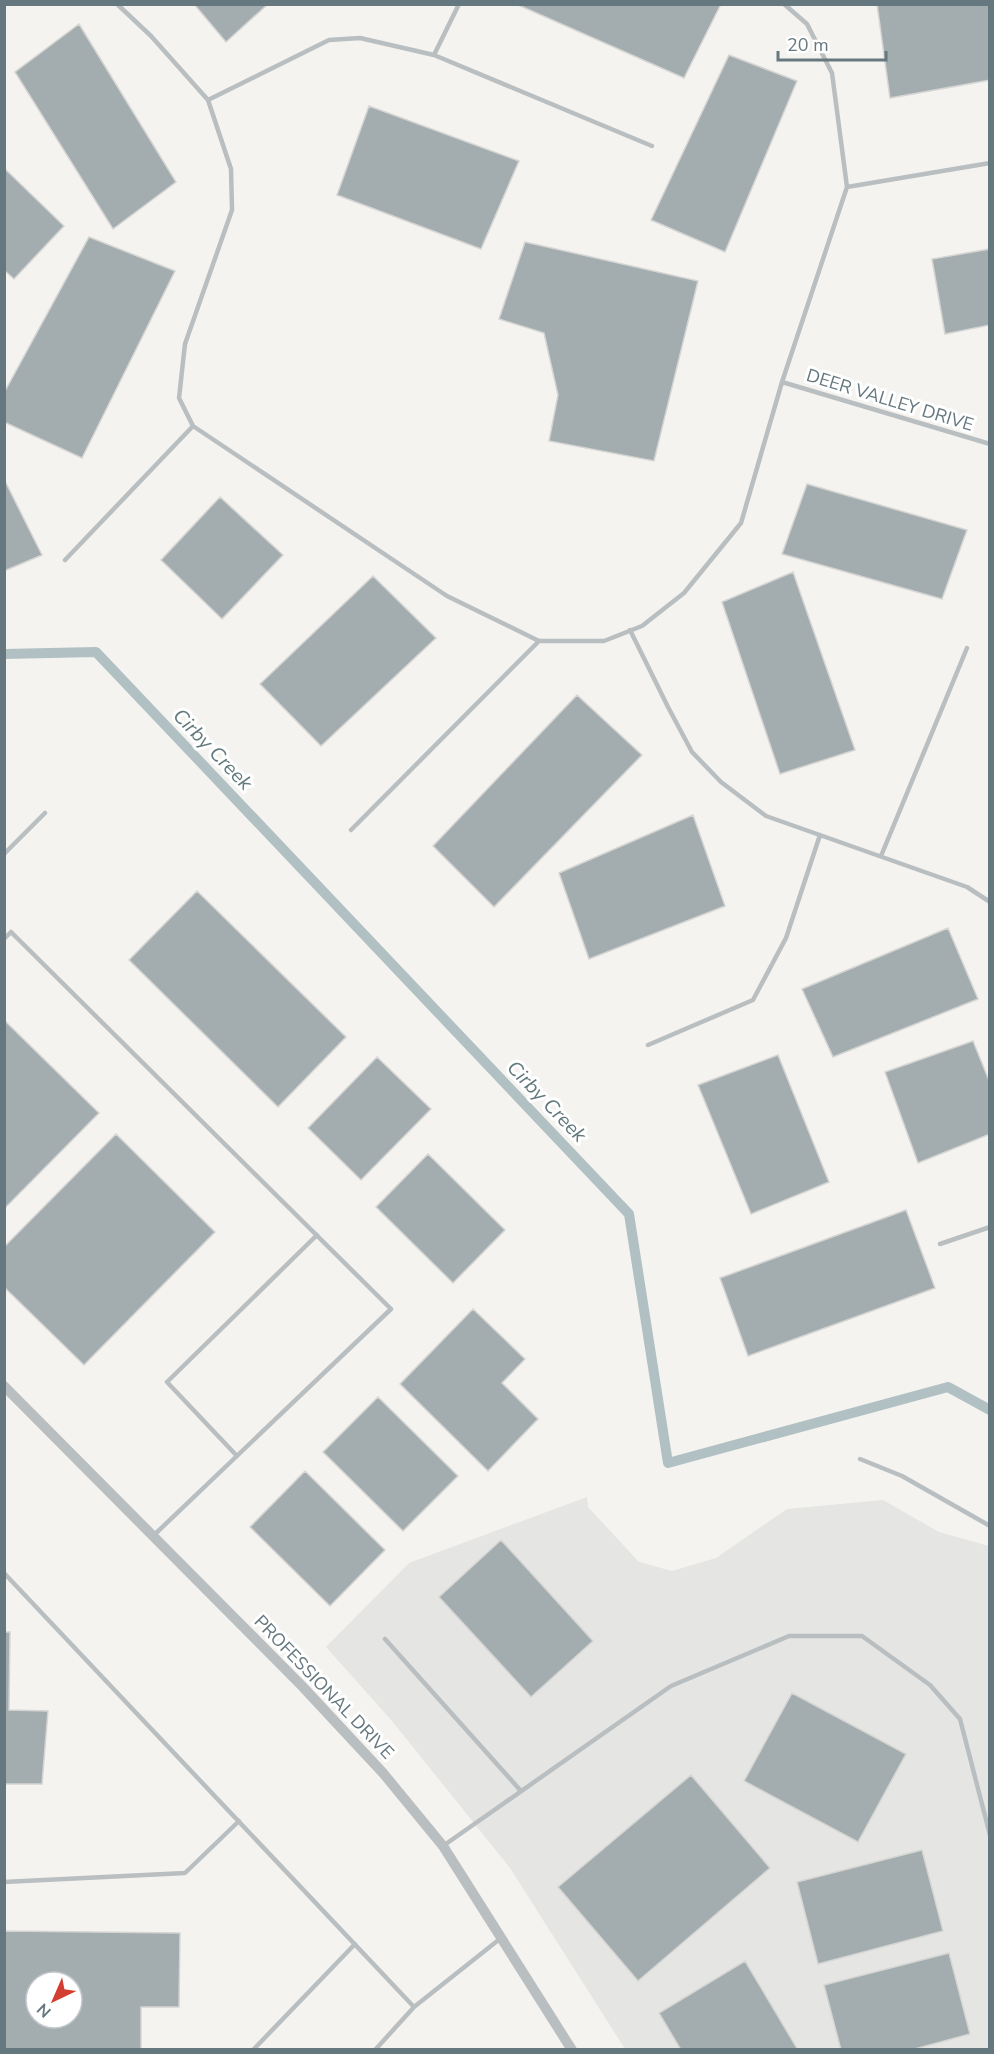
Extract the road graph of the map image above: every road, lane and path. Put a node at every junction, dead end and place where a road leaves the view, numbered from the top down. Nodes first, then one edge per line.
1 (117, 4) edge
2 (459, 4) edge
3 (784, 4) edge
4 (434, 55) junction
5 (208, 100) junction
6 (652, 146) dead end
7 (990, 162) edge
8 (847, 187) junction
9 (782, 382) junction
10 (193, 426) junction
11 (990, 444) edge
12 (65, 561) dead end
13 (630, 630) junction
14 (539, 641) junction
15 (967, 648) dead end
16 (45, 813) dead end
17 (351, 830) dead end
18 (820, 835) junction
19 (4, 854) edge
20 (880, 856) junction
21 (990, 902) edge
22 (4, 926) edge
23 (11, 932) junction
24 (4, 939) edge
25 (648, 1045) dead end
26 (990, 1227) edge
27 (317, 1235) junction
28 (940, 1244) dead end
29 (4, 1386) edge
30 (237, 1456) junction
31 (860, 1459) dead end
32 (990, 1526) edge
33 (153, 1536) junction
34 (4, 1573) edge
35 (385, 1639) dead end
36 (521, 1791) junction
37 (239, 1821) junction
38 (990, 1834) edge
39 (443, 1846) junction
40 (4, 1882) edge
41 (501, 1938) junction
42 (355, 1944) junction
43 (414, 2007) junction
44 (254, 2049) edge
45 (375, 2049) edge
46 (572, 2049) edge

1 - 5 lane
2 - 4 lane
3 - 8 lane
4 - 5 lane
4 - 6 lane
5 - 10 lane
7 - 8 lane
8 - 9 lane
9 - 11 lane, DEER VALLEY DRIVE
9 - 13 lane
10 - 12 lane
10 - 14 lane
13 - 14 lane
13 - 18 lane
14 - 17 lane
15 - 20 lane
16 - 19 lane
18 - 20 lane
18 - 25 lane
20 - 21 lane
22 - 23 lane
23 - 24 lane
23 - 27 lane
26 - 28 lane
27 - 30 lane
27 - 30 lane
29 - 33 street, PROFESSIONAL DRIVE
30 - 33 lane
31 - 32 lane
33 - 39 street, PROFESSIONAL DRIVE
34 - 37 lane
35 - 36 lane
36 - 38 lane
36 - 39 lane
37 - 40 lane
37 - 42 lane
39 - 41 street, PROFESSIONAL DRIVE
41 - 43 lane
41 - 46 street, PROFESSIONAL DRIVE
42 - 43 lane
42 - 44 lane
43 - 45 lane

